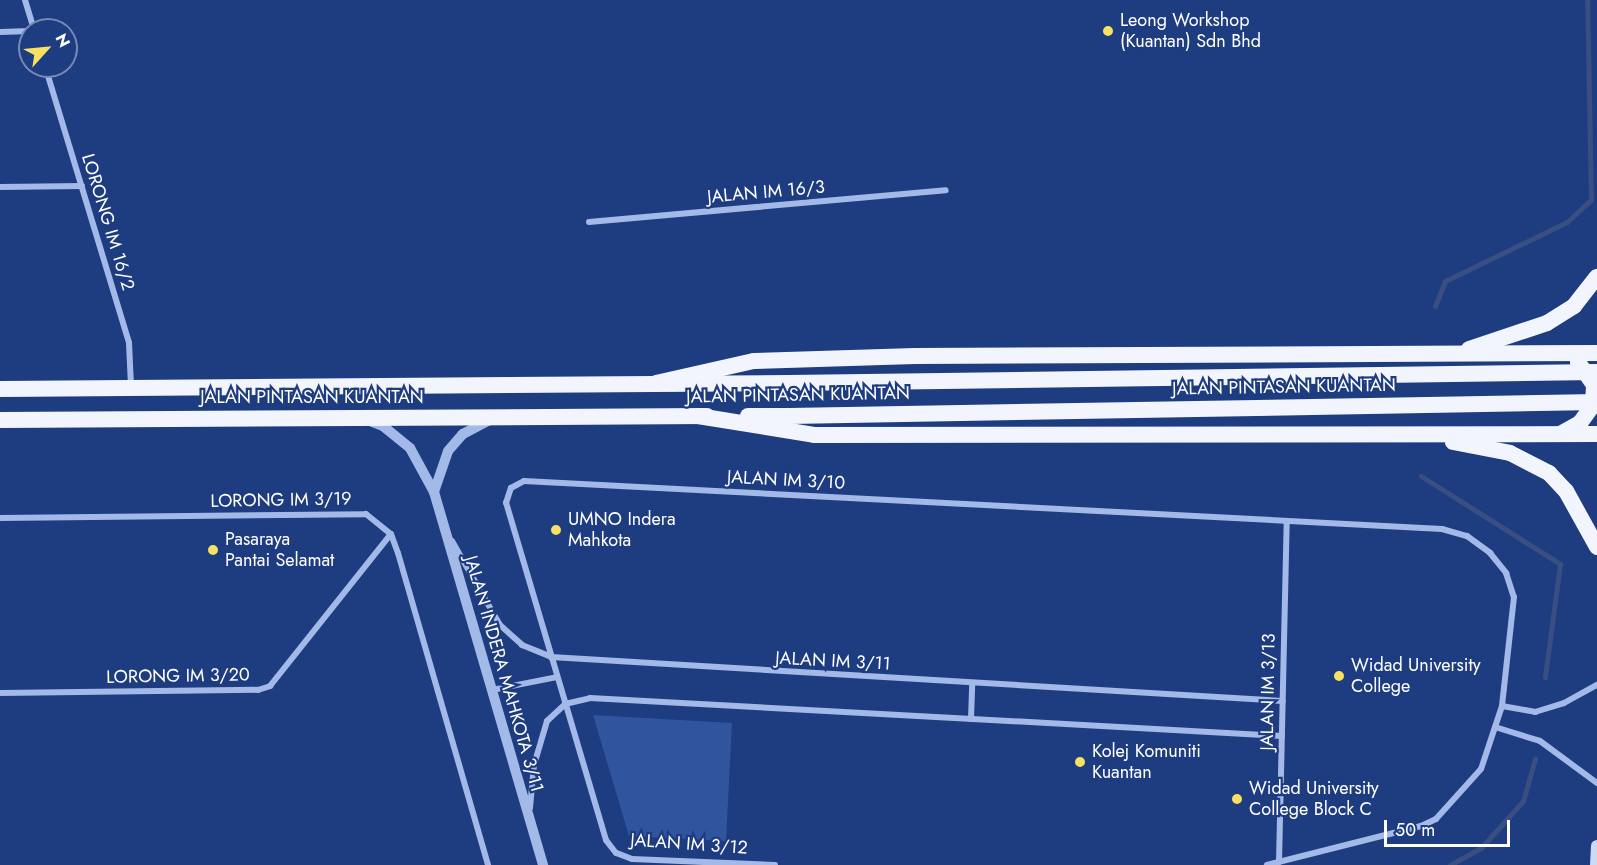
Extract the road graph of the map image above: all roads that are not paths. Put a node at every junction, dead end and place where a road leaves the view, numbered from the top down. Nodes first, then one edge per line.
1 (26, 0) edge
2 (31, 18) edge
3 (18, 31) edge
4 (0, 32) edge
5 (49, 78) edge
6 (82, 186) junction
7 (0, 188) edge
8 (946, 190) dead end
9 (589, 222) dead end
10 (1597, 277) edge
11 (1597, 353) edge
12 (1454, 354) junction
13 (1549, 354) junction
14 (1597, 372) edge
15 (656, 383) junction
16 (131, 388) junction
17 (0, 389) edge
18 (1597, 402) edge
19 (356, 416) junction
20 (496, 416) junction
21 (698, 416) junction
22 (0, 420) edge
23 (1561, 434) junction
24 (1597, 434) edge
25 (1414, 435) junction
26 (434, 492) junction
27 (0, 518) edge
28 (1287, 522) junction
29 (446, 532) junction
30 (391, 534) junction
31 (1597, 547) edge
32 (551, 657) junction
33 (557, 677) junction
34 (972, 683) junction
35 (1597, 685) edge
36 (492, 690) junction
37 (0, 693) edge
38 (1283, 701) junction
39 (565, 704) junction
40 (1502, 706) junction
41 (970, 719) junction
42 (1495, 727) junction
43 (1282, 736) junction
44 (1597, 783) edge
45 (535, 839) junction
46 (1597, 846) edge
47 (1279, 862) junction
48 (488, 865) edge
49 (543, 865) edge
50 (775, 865) edge
51 (1267, 865) edge
52 (1596, 865) edge

1 - 2 street
3 - 4 street
5 - 6 street, LORONG IM 16/2
6 - 7 street
6 - 16 street, LORONG IM 16/2
8 - 9 street, JALAN IM 16/3
10 - 12 highway
11 - 13 highway
12 - 13 highway
12 - 15 highway
13 - 23 highway
14 - 15 highway, JALAN PINTASAN KUANTAN, bridge
15 - 16 highway, JALAN PINTASAN KUANTAN
16 - 17 highway, JALAN PINTASAN KUANTAN
18 - 21 highway, JALAN PINTASAN KUANTAN, bridge
19 - 20 highway, JALAN PINTASAN KUANTAN
19 - 22 highway, JALAN PINTASAN KUANTAN
19 - 26 street, JALAN INDERA MAHKOTA 3/11
20 - 21 highway, JALAN PINTASAN KUANTAN
20 - 26 street
21 - 25 highway
23 - 24 highway
23 - 25 highway
25 - 31 highway
26 - 29 street, JALAN INDERA MAHKOTA 3/11
27 - 30 street, LORONG IM 3/19
28 - 32 street, JALAN IM 3/10
28 - 38 street, JALAN IM 3/13
28 - 40 street, JALAN IM 3/10
29 - 32 street, JALAN IM 3/11
29 - 36 street, JALAN INDERA MAHKOTA 3/11
30 - 37 street, LORONG IM 3/20
30 - 48 street
32 - 33 street, JALAN IM 3/10
32 - 34 street, JALAN IM 3/11
33 - 36 street
33 - 39 street, JALAN IM 3/10
34 - 38 street, JALAN IM 3/11
34 - 41 street
35 - 40 street
36 - 45 street, JALAN INDERA MAHKOTA 3/11
38 - 43 street, JALAN IM 3/13
39 - 41 street
39 - 45 street
39 - 50 street, JALAN IM 3/12
40 - 42 street, JALAN IM 3/10
41 - 43 street
42 - 44 street
42 - 47 street, JALAN IM 3/10
43 - 47 street, JALAN IM 3/13
45 - 49 street, JALAN INDERA MAHKOTA 3/11
46 - 52 main road
47 - 51 street

